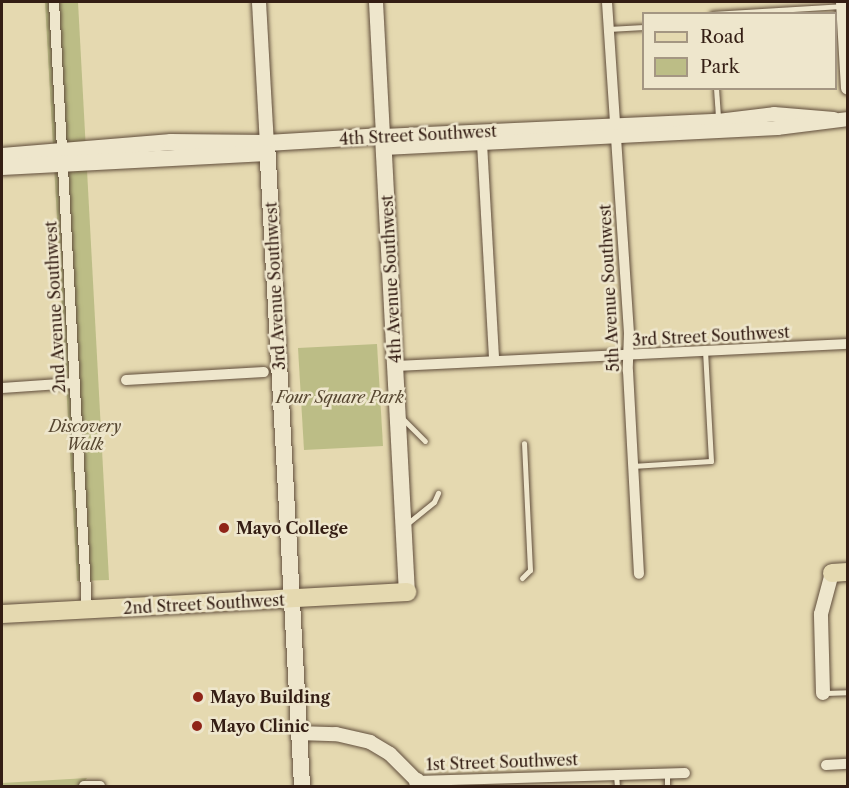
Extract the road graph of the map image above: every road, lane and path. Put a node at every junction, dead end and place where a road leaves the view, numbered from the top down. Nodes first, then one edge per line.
1 (54, 2) edge
2 (259, 2) edge
3 (375, 2) edge
4 (607, 2) edge
5 (843, 4) edge
6 (738, 12) edge
7 (642, 27) edge
8 (608, 29) junction
9 (848, 88) edge
10 (716, 90) edge
11 (841, 119) edge
12 (717, 121) junction
13 (615, 132) junction
14 (383, 142) junction
15 (482, 143) junction
16 (267, 148) junction
17 (2, 156) edge
18 (62, 158) junction
19 (2, 167) edge
20 (848, 344) edge
21 (705, 351) junction
22 (628, 355) junction
23 (494, 362) junction
24 (396, 366) junction
25 (264, 372) dead end
26 (126, 380) dead end
27 (74, 383) junction
28 (2, 388) edge
29 (398, 414) junction
30 (425, 441) dead end
31 (524, 443) dead end
32 (632, 466) junction
33 (438, 493) dead end
34 (404, 525) junction
35 (840, 573) edge
36 (639, 574) dead end
37 (522, 578) dead end
38 (407, 592) joint
39 (291, 599) junction
40 (87, 610) junction
41 (2, 614) edge
42 (848, 692) edge
43 (823, 693) joint
44 (298, 733) junction
45 (848, 764) edge
46 (826, 765) dead end
47 (685, 773) dead end
48 (667, 774) junction
49 (616, 775) junction
50 (417, 784) edge
51 (84, 786) edge
52 (100, 786) edge
53 (302, 786) edge
54 (617, 786) edge
55 (667, 786) edge

1 - 18 street, 2nd Avenue Southwest
2 - 16 street, 3rd Avenue Southwest
3 - 14 street, 4th Avenue Southwest
4 - 8 street, 5th Avenue Southwest
5 - 6 lane
5 - 9 street
7 - 8 lane
8 - 13 street, 5th Avenue Southwest
10 - 12 lane
11 - 12 street, 4th Street Southwest
11 - 13 street, 4th Street Southwest
12 - 13 street, 4th Street Southwest
13 - 14 street, 4th Street Southwest
13 - 15 street, 4th Street Southwest
13 - 22 street, 5th Avenue Southwest
14 - 15 street, 4th Street Southwest
14 - 16 main road, 4th Street Southwest
14 - 24 main road, 4th Avenue Southwest
15 - 23 street
16 - 18 main road, 4th Street Southwest
16 - 39 main road, 3rd Avenue Southwest
17 - 18 main road, 4th Street Southwest
18 - 19 main road, 4th Street Southwest
18 - 27 street, 2nd Avenue Southwest
20 - 21 street, 3rd Street Southwest
21 - 22 street, 3rd Street Southwest
21 - 32 lane
22 - 23 street, 3rd Street Southwest
22 - 32 street, 5th Avenue Southwest
23 - 24 street, 3rd Street Southwest
24 - 29 main road, 4th Avenue Southwest
25 - 26 street
27 - 28 street
27 - 40 street, 2nd Avenue Southwest
29 - 30 lane
29 - 34 main road, 4th Avenue Southwest
31 - 37 lane
32 - 36 street, 5th Avenue Southwest
33 - 34 lane
34 - 38 main road, 4th Avenue Southwest
35 - 43 street
38 - 39 main road, 2nd Street Southwest
39 - 40 main road, 2nd Street Southwest
39 - 44 main road, 3rd Avenue Southwest
40 - 41 main road, 2nd Street Southwest
42 - 43 lane
44 - 50 street, 1st Street Southwest
44 - 53 main road, 3rd Avenue Southwest
45 - 46 street
47 - 48 street, 1st Street Southwest
48 - 49 street, 1st Street Southwest
48 - 55 lane
49 - 50 street, 1st Street Southwest
49 - 54 lane
51 - 52 street

